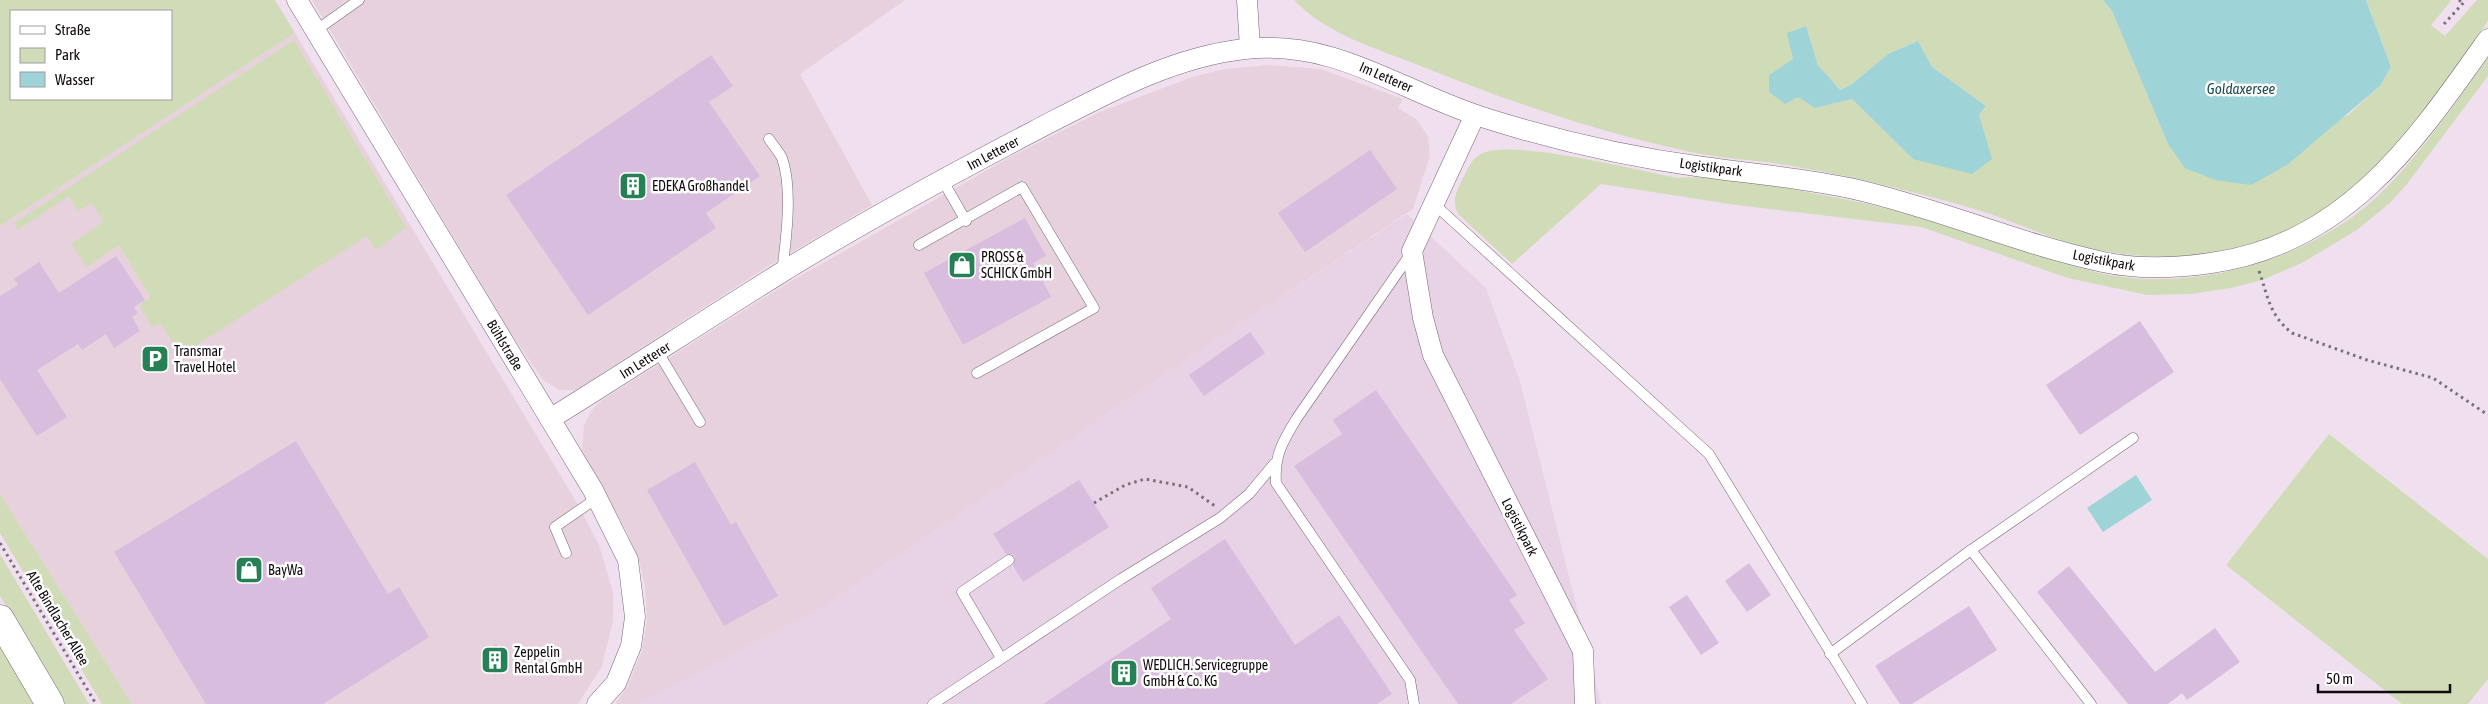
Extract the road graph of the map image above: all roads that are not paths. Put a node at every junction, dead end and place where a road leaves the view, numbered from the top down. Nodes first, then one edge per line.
1 (297, 0) edge
2 (359, 0) edge
3 (1247, 0) edge
4 (316, 31) junction
5 (2488, 39) edge
6 (1250, 48) junction
7 (1475, 115) junction
8 (769, 138) dead end
9 (943, 180) junction
10 (1433, 203) junction
11 (966, 221) junction
12 (920, 246) dead end
13 (1412, 251) junction
14 (782, 272) junction
15 (658, 352) junction
16 (977, 373) dead end
17 (550, 419) junction
18 (700, 422) dead end
19 (2133, 438) dead end
20 (1274, 464) junction
21 (597, 498) junction
22 (1971, 550) junction
23 (566, 553) dead end
24 (1009, 560) dead end
25 (0, 618) edge
26 (1830, 654) junction
27 (1001, 658) junction
28 (50, 704) edge
29 (597, 704) edge
30 (933, 704) edge
31 (1414, 704) edge
32 (1585, 704) edge
33 (1862, 704) edge
34 (2091, 704) edge

1 - 4 street, Bühlstraße
2 - 4 lane
3 - 6 street
4 - 17 street, Bühlstraße
5 - 7 street, Logistikpark
6 - 7 street, Im Letterer
6 - 9 street, Im Letterer
7 - 10 street
8 - 14 lane
9 - 11 lane
9 - 14 street, Im Letterer
10 - 13 street
10 - 26 lane
11 - 12 lane
11 - 16 lane
13 - 20 lane
13 - 32 street, Logistikpark
14 - 15 street, Im Letterer
15 - 17 street, Im Letterer
15 - 18 lane
17 - 21 street, Bühlstraße
19 - 22 lane
20 - 27 lane
20 - 31 lane
21 - 23 lane
21 - 29 street, Bühlstraße
22 - 26 lane
22 - 34 lane
24 - 27 lane
25 - 28 main road
26 - 33 lane
27 - 30 lane

